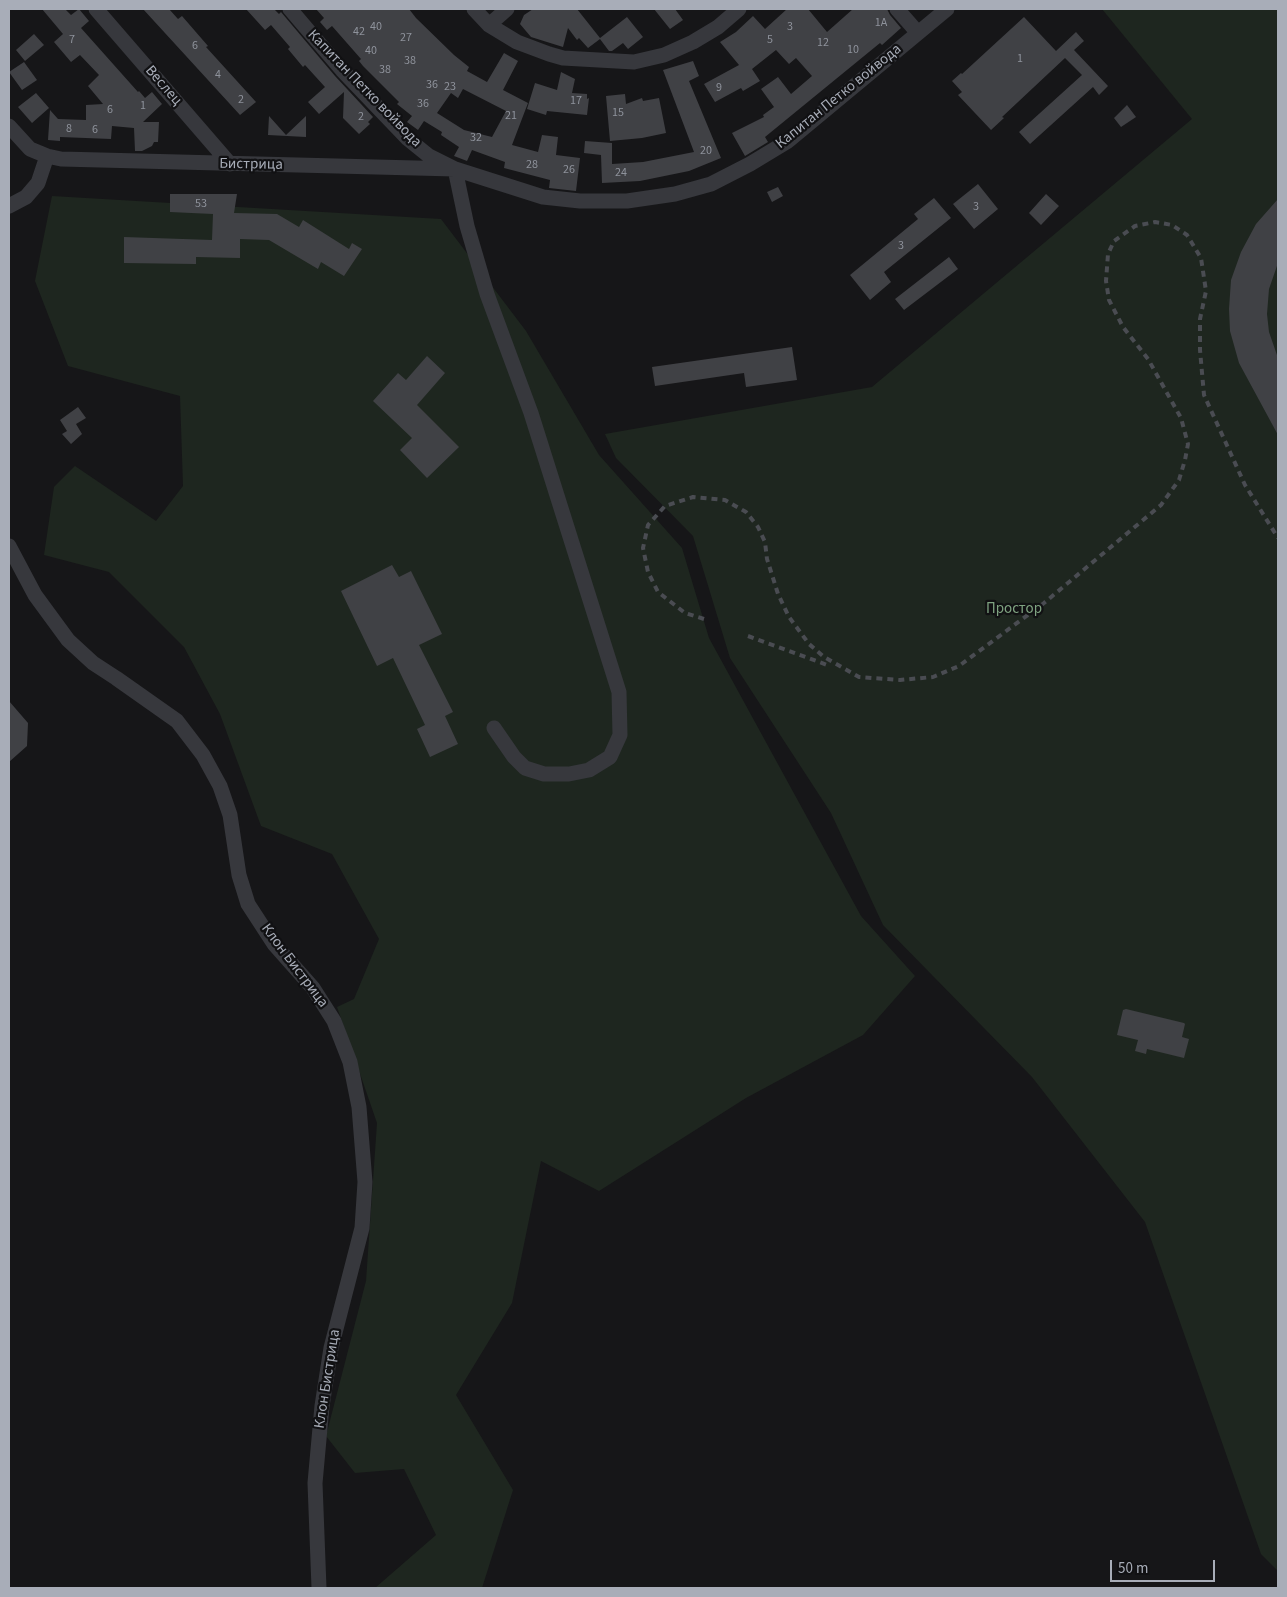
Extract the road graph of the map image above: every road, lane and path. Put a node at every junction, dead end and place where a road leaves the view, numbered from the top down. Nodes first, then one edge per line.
1 (96, 9) edge
2 (290, 9) edge
3 (474, 9) edge
4 (507, 9) edge
5 (739, 9) edge
6 (897, 9) edge
7 (947, 9) edge
8 (489, 25) junction
9 (918, 33) junction
10 (9, 126) edge
11 (47, 156) junction
12 (230, 164) junction
13 (455, 170) junction
14 (9, 206) edge
15 (9, 546) edge
16 (494, 728) dead end
17 (319, 1588) edge

1 - 12 street, Веслец
2 - 13 street, Капитан Петко войвода
3 - 8 street
4 - 8 street
5 - 8 street
6 - 9 street
7 - 9 street, Капитан Петко войвода
9 - 13 street, Капитан Петко войвода
10 - 11 street, Бистрица
11 - 12 street, Бистрица
11 - 14 street
12 - 13 street, Бистрица
13 - 16 street
15 - 17 street, Клон Бистрица

